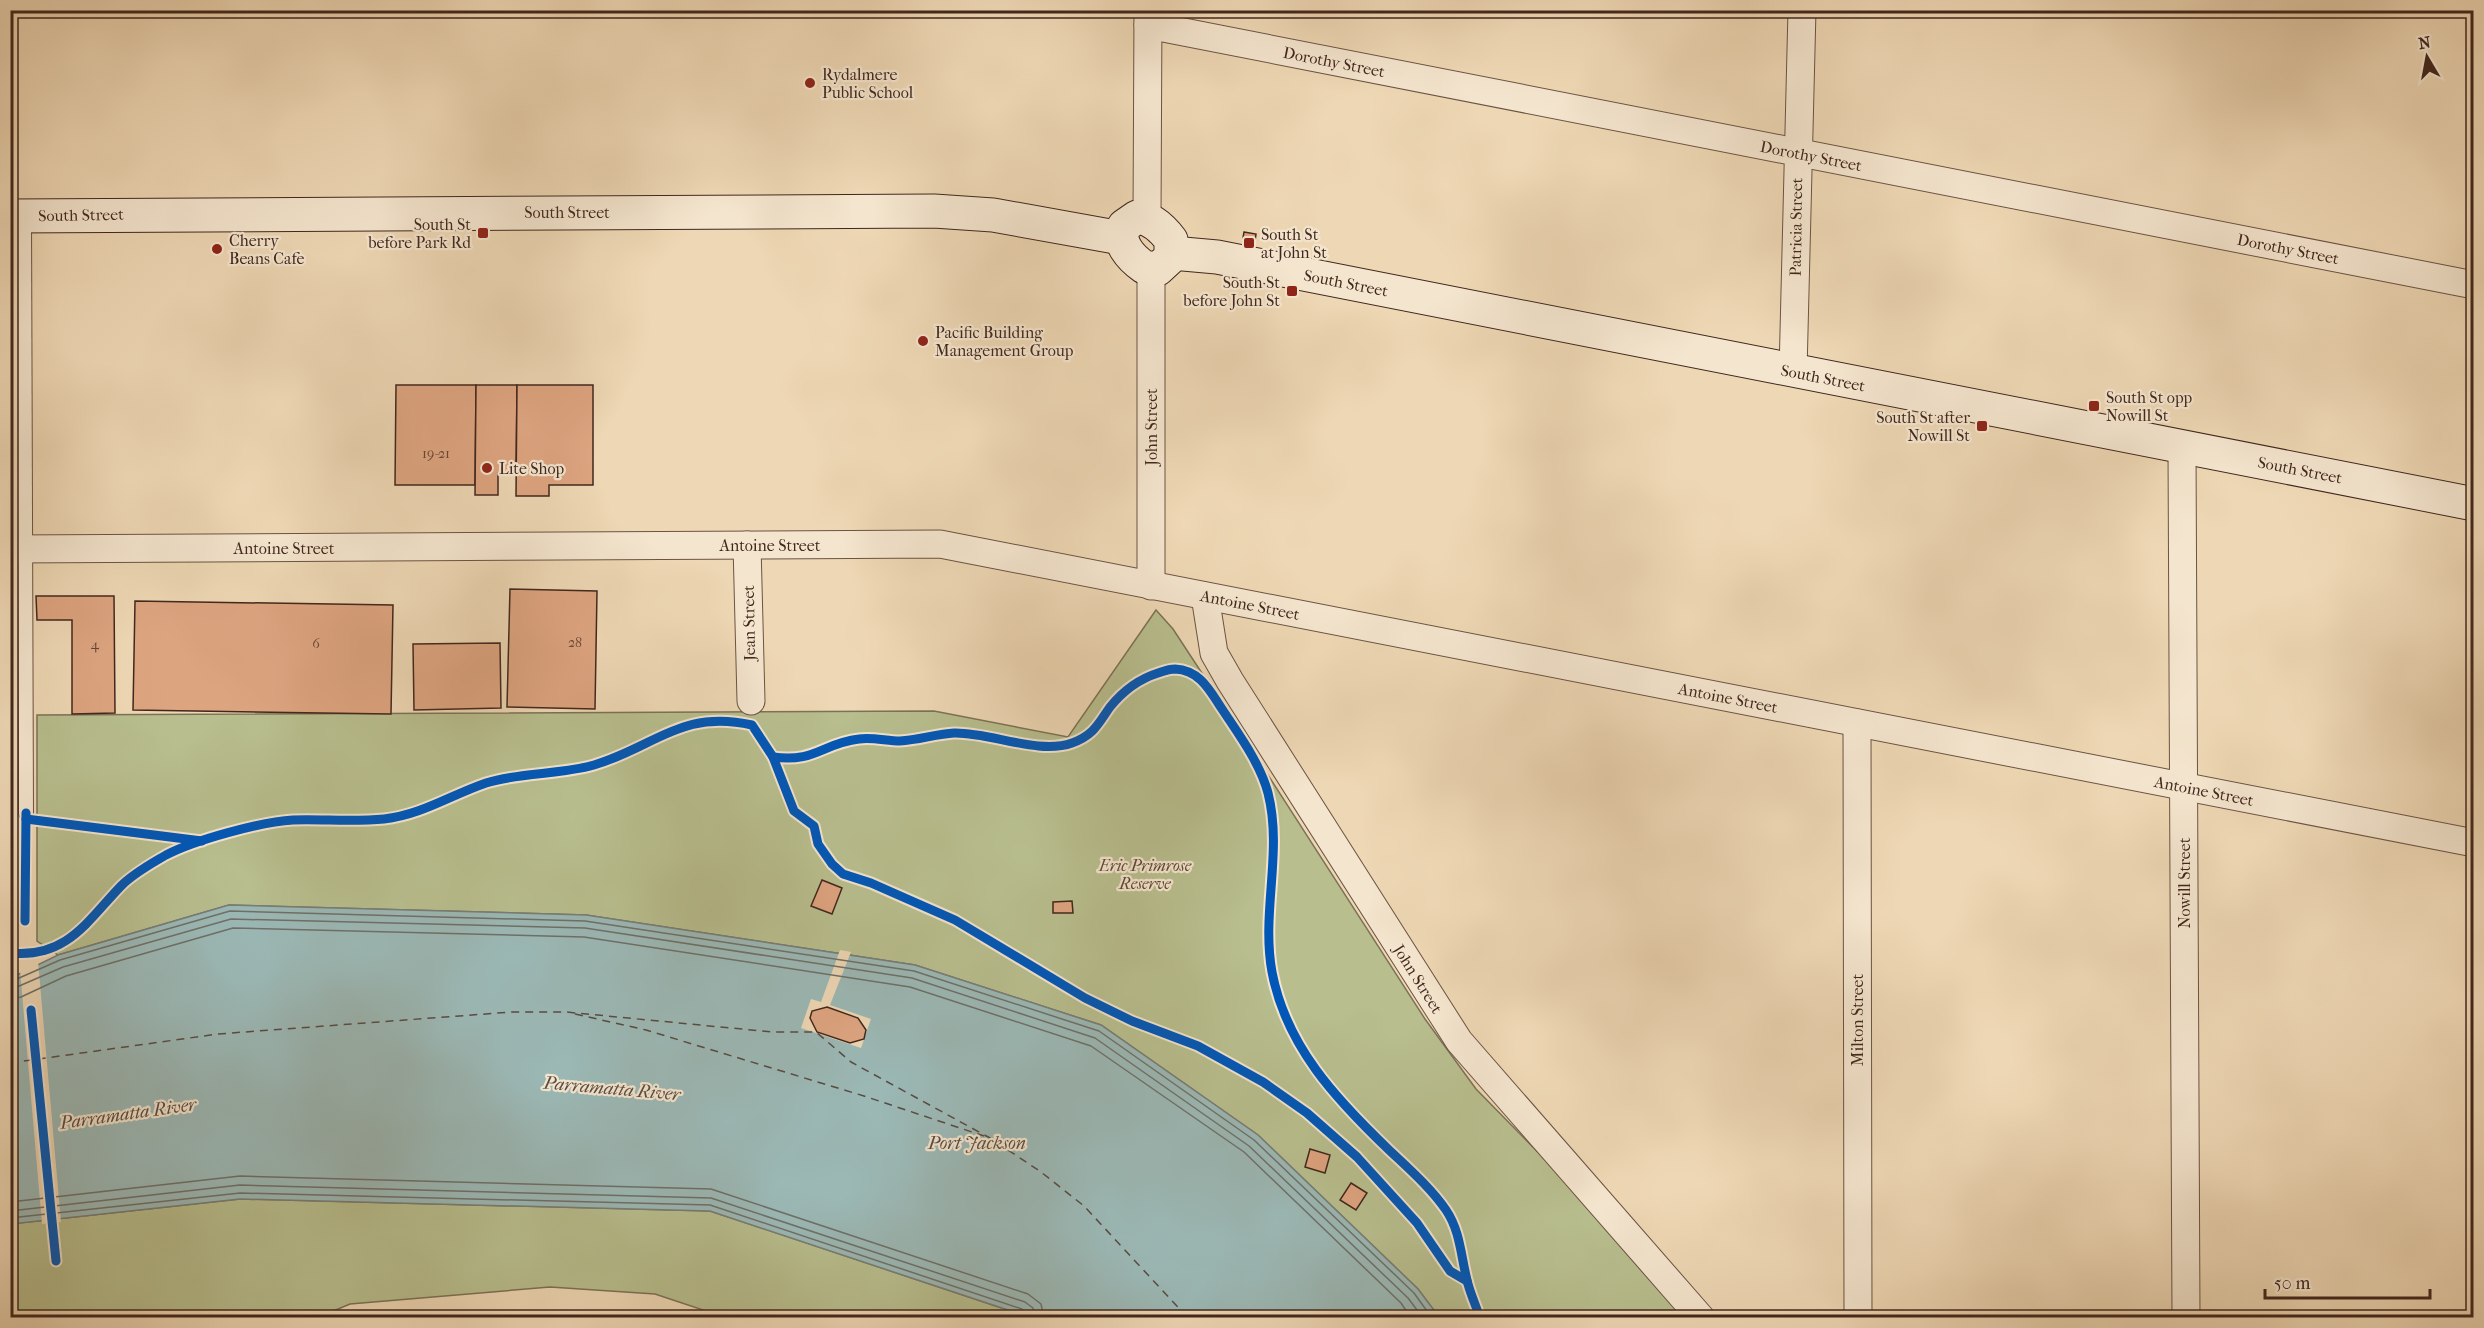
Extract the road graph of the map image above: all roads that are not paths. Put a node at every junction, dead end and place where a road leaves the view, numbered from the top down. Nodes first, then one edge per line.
1 (1802, 10) edge
2 (1148, 18) edge
3 (1798, 153) junction
4 (17, 216) edge
5 (1147, 218) junction
6 (1121, 238) junction
7 (1162, 261) junction
8 (2474, 285) edge
9 (1793, 372) junction
10 (2182, 448) junction
11 (2474, 504) edge
12 (747, 545) junction
13 (18, 549) edge
14 (1151, 586) junction
15 (1205, 596) junction
16 (751, 701) dead end
17 (1857, 723) junction
18 (2183, 788) junction
19 (26, 813) dead end
20 (2474, 843) edge
21 (1701, 1317) edge
22 (1858, 1317) edge
23 (2186, 1317) edge

1 - 3 street, Patricia Street
2 - 3 street, Dorothy Street
2 - 5 street
3 - 8 street, Dorothy Street
3 - 9 street, Patricia Street
4 - 6 street, South Street
4 - 13 lane
5 - 6 street
5 - 7 street
6 - 7 street
7 - 9 street, South Street
7 - 14 street, John Street
9 - 10 street, South Street
10 - 11 street, South Street
10 - 18 street, Nowill Street
12 - 13 street, Antoine Street
12 - 14 street, Antoine Street
12 - 16 street, Jean Street
13 - 19 lane
14 - 15 street, Antoine Street
15 - 17 street, Antoine Street
15 - 21 street, John Street
17 - 18 street, Antoine Street
17 - 22 street, Milton Street
18 - 20 street, Antoine Street
18 - 23 street, Nowill Street

